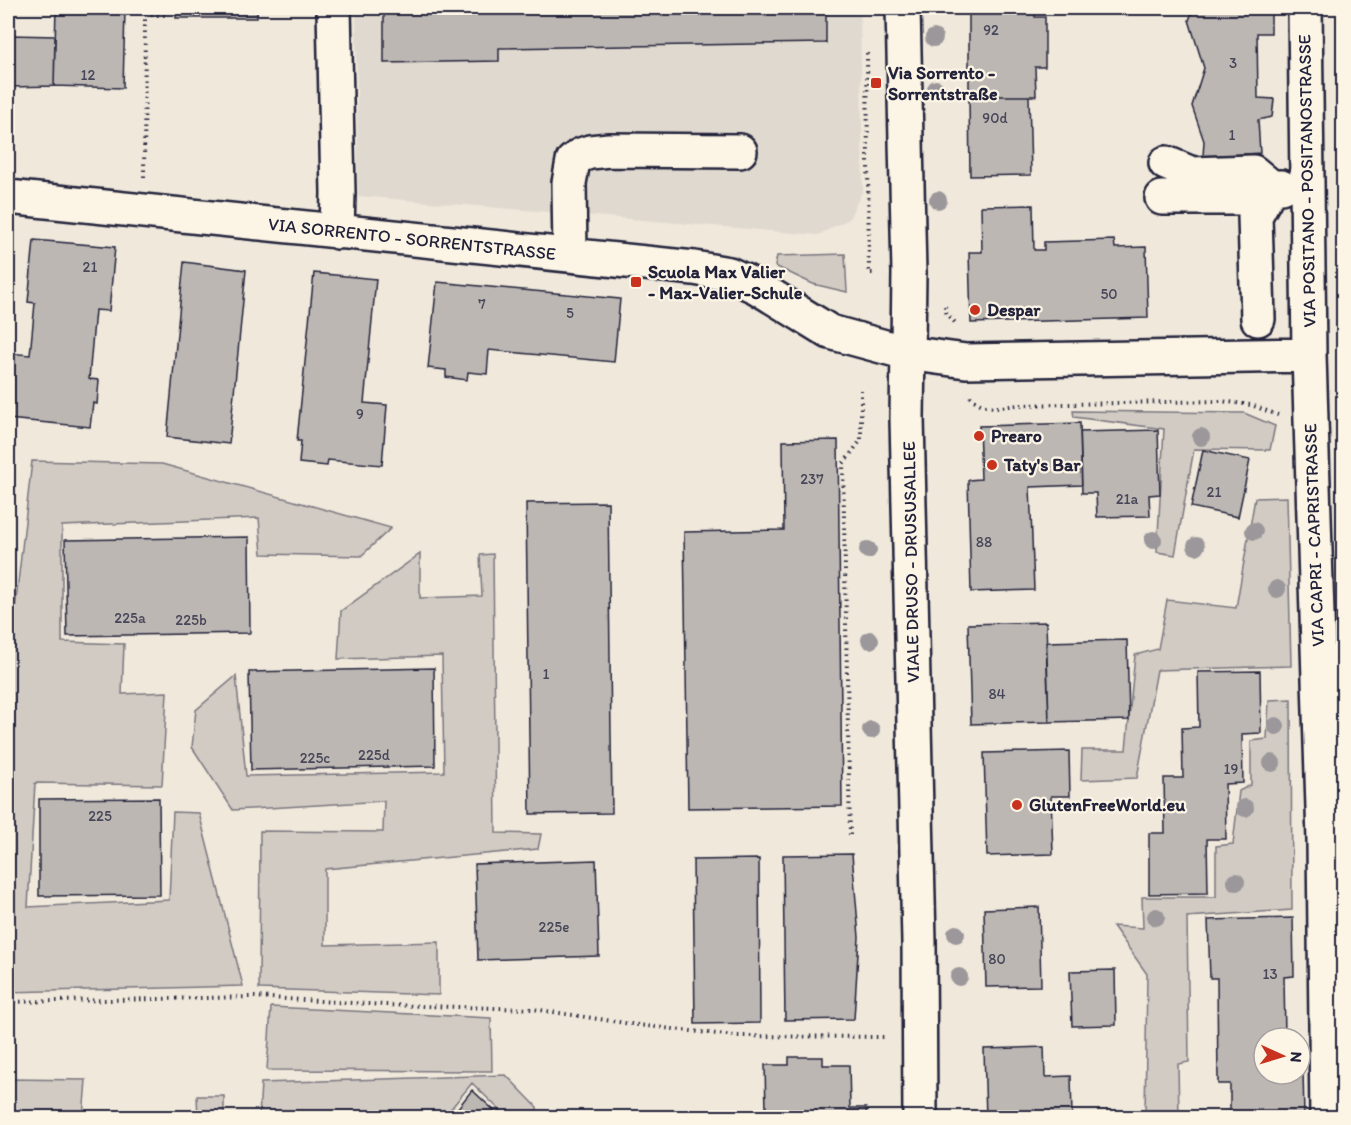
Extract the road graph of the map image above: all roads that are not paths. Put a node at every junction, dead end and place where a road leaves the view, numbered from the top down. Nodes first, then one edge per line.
1 (334, 8) edge
2 (903, 8) edge
3 (1305, 8) edge
4 (740, 150) dead end
5 (1166, 163) dead end
6 (1306, 185) junction
7 (1272, 187) junction
8 (8, 197) edge
9 (1162, 198) dead end
10 (337, 232) junction
11 (570, 255) junction
12 (1258, 319) dead end
13 (907, 352) junction
14 (1309, 355) junction
15 (1334, 835) edge
16 (1334, 929) edge
17 (1334, 964) edge
18 (920, 1118) edge
19 (1327, 1118) edge

1 - 10 street
2 - 13 street, VIALE DRUSO - DRUSUSALLEE
3 - 6 street, VIA POSITANO - POSITANOSTRASSE
4 - 11 street
5 - 7 street
6 - 7 street
6 - 14 street, VIA POSITANO - POSITANOSTRASSE
7 - 9 street
7 - 12 street
8 - 10 street, VIA SORRENTO - SORRENTSTRASSE
10 - 11 street, VIA SORRENTO - SORRENTSTRASSE
11 - 13 street, VIA SORRENTO - SORRENTSTRASSE
13 - 14 street
13 - 18 street, VIALE DRUSO - DRUSUSALLEE
14 - 15 street, VIA CAPRI - CAPRISTRASSE
15 - 16 street, VIA CAPRI - CAPRISTRASSE
16 - 17 street, VIA CAPRI - CAPRISTRASSE
17 - 19 street, VIA CAPRI - CAPRISTRASSE

